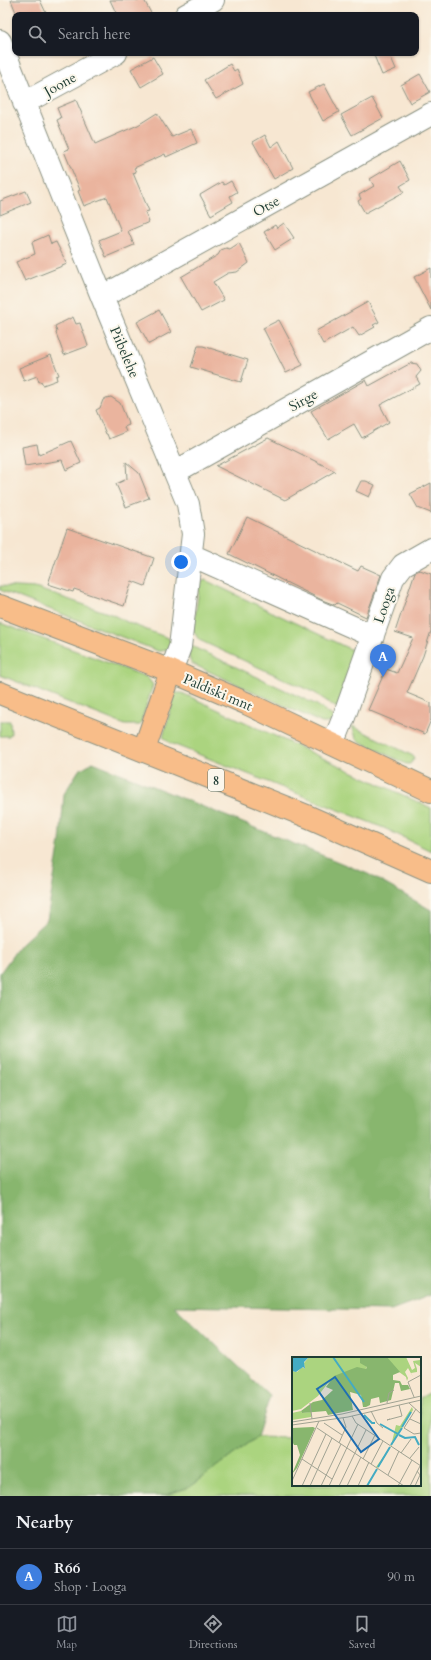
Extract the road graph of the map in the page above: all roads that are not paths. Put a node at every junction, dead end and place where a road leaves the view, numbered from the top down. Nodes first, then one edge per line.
1 (214, 0) edge
2 (192, 12) edge
3 (0, 41) edge
4 (110, 56) edge
5 (24, 103) junction
6 (431, 114) edge
7 (102, 297) junction
8 (431, 328) edge
9 (176, 472) junction
10 (431, 549) edge
11 (191, 555) junction
12 (0, 606) edge
13 (373, 636) junction
14 (171, 671) junction
15 (0, 693) edge
16 (332, 744) junction
17 (144, 750) junction
18 (431, 791) edge
19 (431, 871) edge

1 - 2 street
3 - 5 street, Piibelehe
4 - 5 street, Joone
5 - 7 street, Piibelehe
6 - 7 street, Otse
7 - 9 street, Piibelehe
8 - 9 street, Sirge
9 - 11 street, Piibelehe
10 - 13 street, Looga
11 - 13 street
11 - 14 street, Piibelehe
12 - 14 main road, Paldiski mnt
13 - 16 street, Looga
14 - 16 main road, Paldiski mnt
14 - 17 main road
15 - 17 main road, 8
16 - 18 main road, Paldiski mnt
17 - 19 main road, 8

